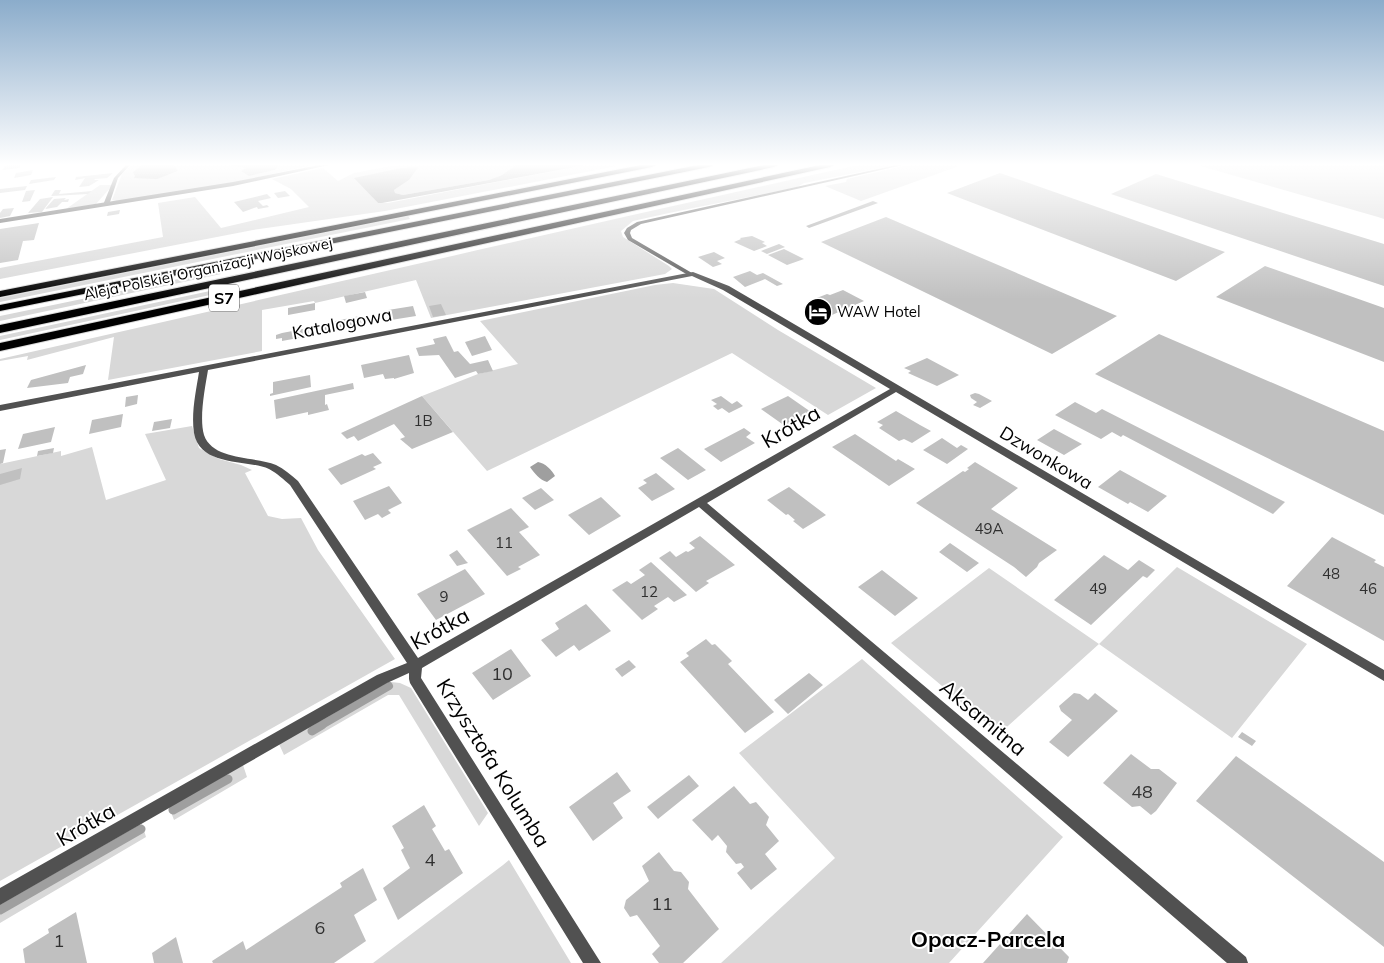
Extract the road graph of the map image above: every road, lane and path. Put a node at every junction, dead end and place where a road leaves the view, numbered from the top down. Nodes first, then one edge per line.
1 (75, 210) edge
2 (424, 210) edge
3 (486, 210) edge
4 (562, 210) edge
5 (625, 210) edge
6 (695, 210) edge
7 (0, 222) edge
8 (690, 274) junction
9 (0, 293) edge
10 (0, 308) edge
11 (0, 329) edge
12 (0, 347) edge
13 (204, 368) junction
14 (896, 389) junction
15 (0, 408) edge
16 (701, 503) junction
17 (416, 666) junction
18 (1384, 676) edge
19 (0, 897) edge
20 (593, 963) edge
21 (1240, 963) edge

1 - 7 street
2 - 9 highway
3 - 10 highway, Aleja Polskiej Organizacji Wojskowej
4 - 11 highway, Aleja Polskiej Organizacji Wojskowej
5 - 12 highway, S7
6 - 8 lane
8 - 13 street, Katalogowa
8 - 14 street, Dzwonkowa
13 - 15 street, Katalogowa
13 - 17 street, Krzysztofa Kolumba
14 - 16 street, Krótka
14 - 18 street, Dzwonkowa
16 - 17 street, Krótka
16 - 21 street, Aksamitna
17 - 19 street, Krótka
17 - 20 street, Krzysztofa Kolumba

